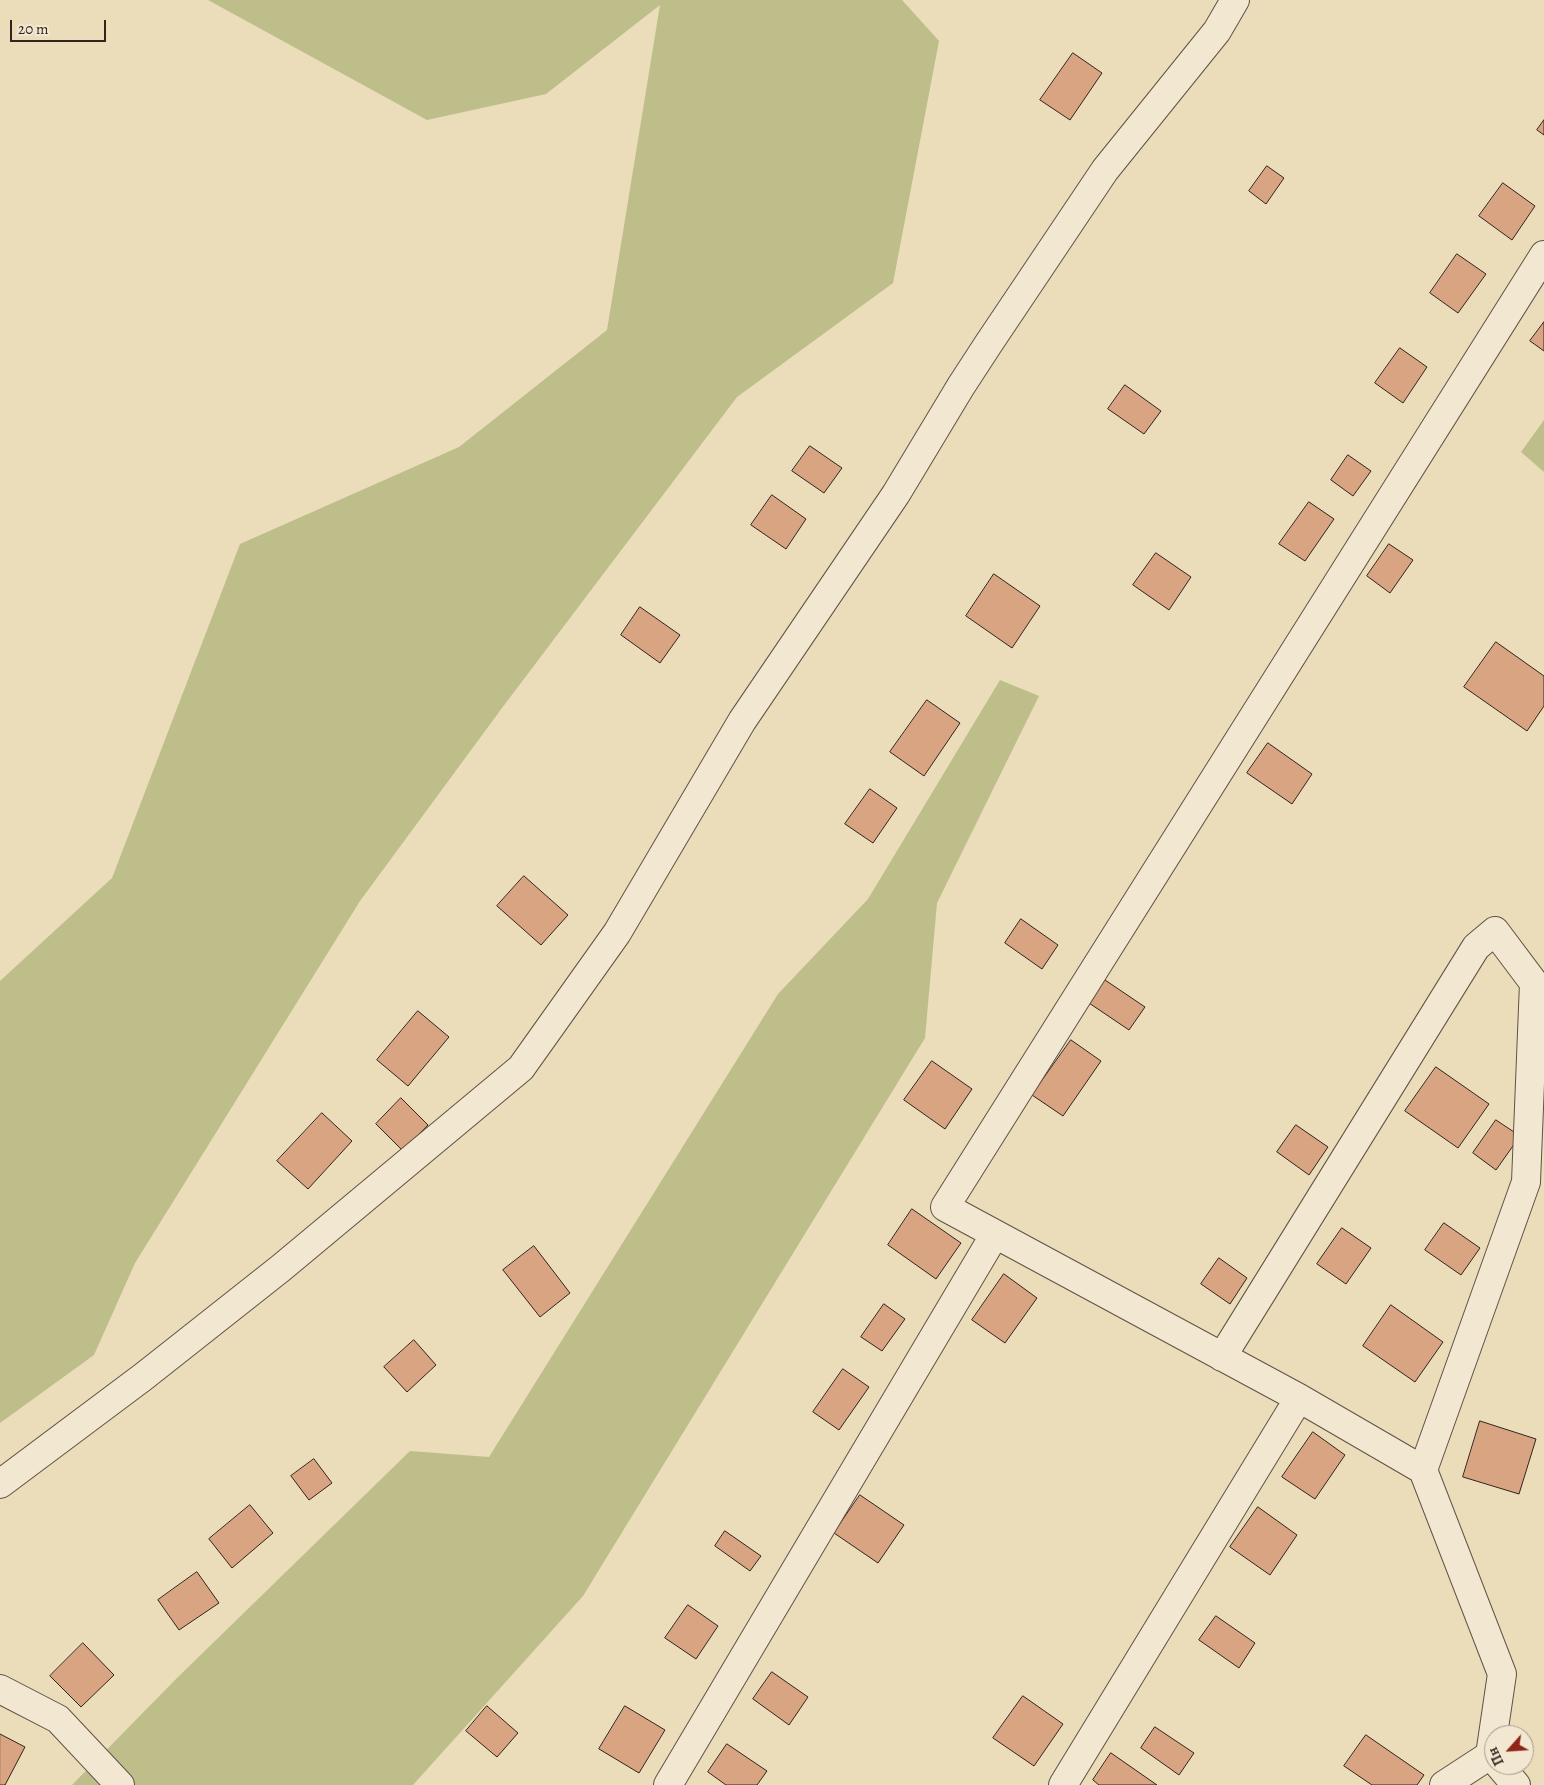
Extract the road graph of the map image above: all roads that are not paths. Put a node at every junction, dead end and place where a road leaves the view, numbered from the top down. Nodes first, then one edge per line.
1 (1235, 0) edge
2 (1544, 254) edge
3 (995, 1234) junction
4 (1222, 1357) junction
5 (1299, 1398) junction
6 (1423, 1470) junction
7 (0, 1484) edge
8 (0, 1688) edge
9 (1497, 1725) edge
10 (1484, 1765) edge
11 (1507, 1775) edge
12 (120, 1785) edge
13 (668, 1785) edge
14 (1062, 1785) edge
15 (1444, 1785) edge
16 (1516, 1785) edge

1 - 7 street
2 - 3 street
3 - 4 street
3 - 13 street
4 - 5 street
4 - 6 street
5 - 6 street
5 - 14 street
6 - 9 street
8 - 12 street
10 - 15 street
11 - 16 street

